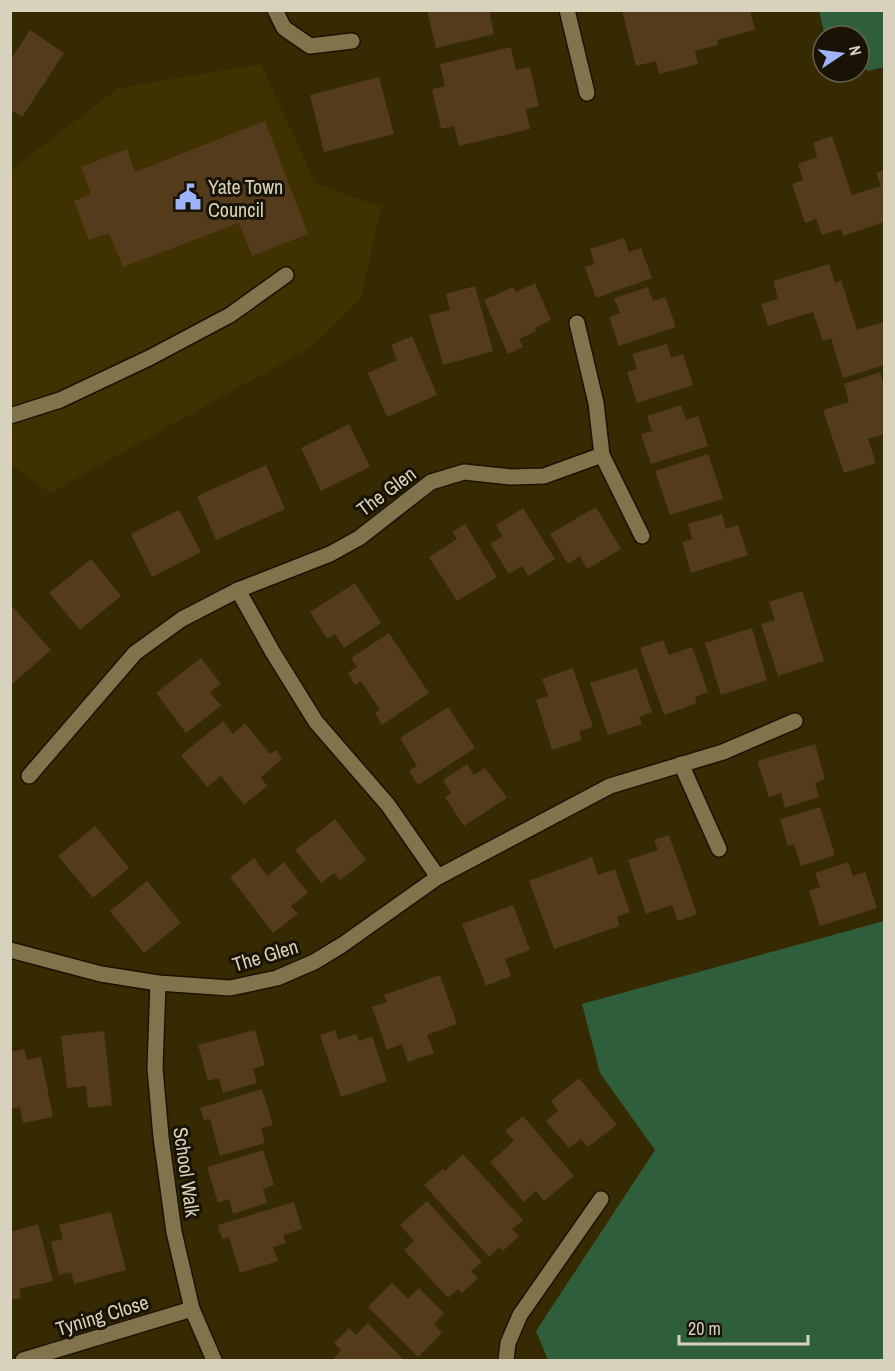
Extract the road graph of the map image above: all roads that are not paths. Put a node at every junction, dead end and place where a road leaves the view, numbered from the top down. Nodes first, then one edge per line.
1 (275, 10) edge
2 (567, 10) edge
3 (352, 41) dead end
4 (587, 93) dead end
5 (286, 274) dead end
6 (577, 323) dead end
7 (10, 416) edge
8 (602, 456) junction
9 (642, 536) dead end
10 (238, 590) junction
11 (795, 722) dead end
12 (681, 764) junction
13 (28, 776) dead end
14 (719, 849) dead end
15 (438, 878) junction
16 (10, 950) edge
17 (158, 983) junction
18 (601, 1199) dead end
19 (192, 1309) junction
20 (23, 1360) edge
21 (214, 1360) edge
22 (506, 1360) edge

1 - 3 street
2 - 4 street
5 - 7 street
6 - 8 street
8 - 9 street
8 - 10 street, The Glen
10 - 13 street, The Glen
10 - 15 street
11 - 12 street, The Glen
12 - 14 street
12 - 15 street, The Glen
15 - 17 street, The Glen
16 - 17 street, The Glen
17 - 19 street, School Walk
18 - 22 street
19 - 20 street, Tyning Close
19 - 21 street, School Walk

